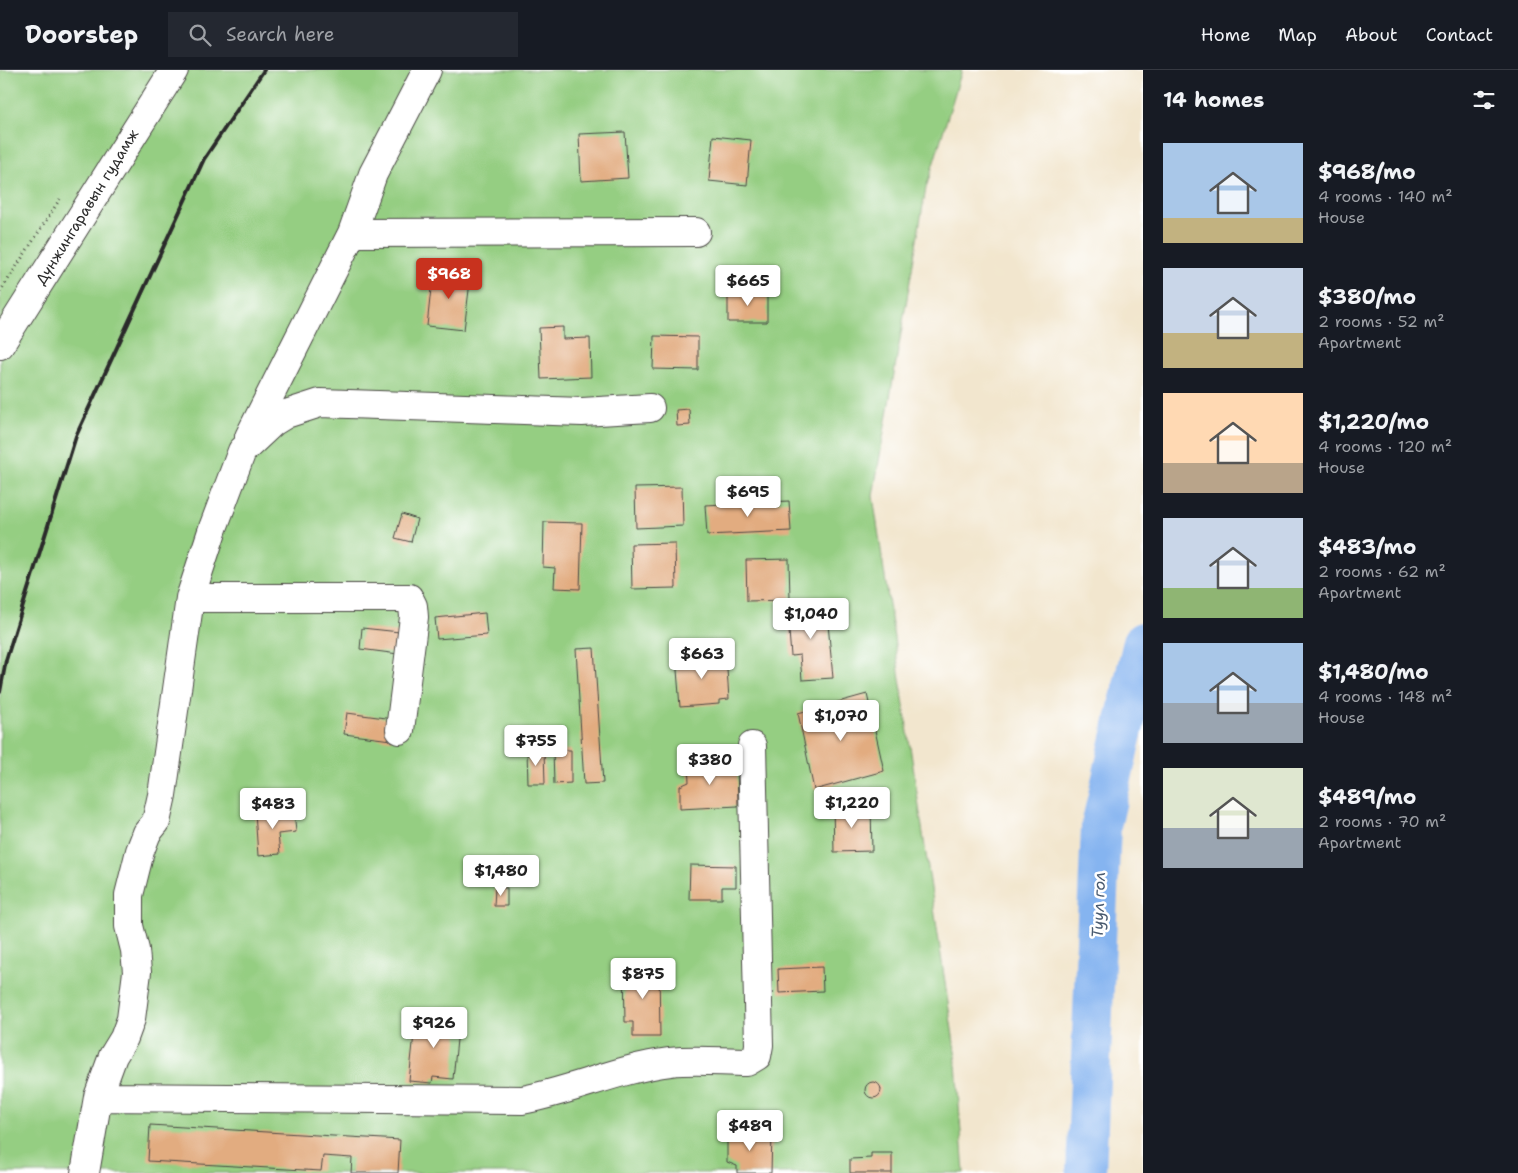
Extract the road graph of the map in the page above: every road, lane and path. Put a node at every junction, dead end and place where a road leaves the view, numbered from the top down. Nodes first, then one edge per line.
1 (174, 70) edge
2 (427, 70) edge
3 (696, 232) dead end
4 (352, 233) junction
5 (0, 344) edge
6 (650, 408) dead end
7 (242, 451) junction
8 (190, 598) junction
9 (400, 730) dead end
10 (752, 746) dead end
11 (98, 1097) junction
12 (85, 1173) edge

1 - 5 street, Дүнжингаравын гудамж
2 - 4 street
3 - 4 street
4 - 7 street
6 - 7 street
7 - 8 street
8 - 9 street
8 - 11 street
10 - 11 street
11 - 12 street

